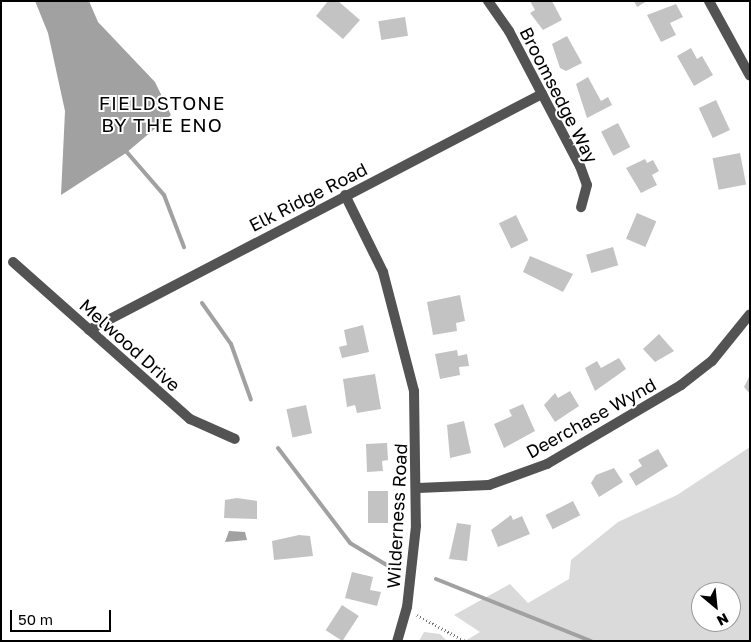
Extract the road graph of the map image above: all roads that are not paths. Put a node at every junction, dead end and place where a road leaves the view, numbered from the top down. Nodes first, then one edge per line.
1 (488, 1) edge
2 (709, 1) edge
3 (750, 76) edge
4 (542, 94) junction
5 (345, 196) junction
6 (581, 208) dead end
7 (13, 262) dead end
8 (750, 314) edge
9 (88, 330) junction
10 (235, 439) dead end
11 (418, 488) junction
12 (398, 641) edge

1 - 4 street, Broomsedge Way
2 - 3 street
4 - 5 street, Elk Ridge Road
4 - 6 street, Broomsedge Way
5 - 9 street, Elk Ridge Road
5 - 11 street, Wilderness Road
7 - 9 street, Melwood Drive
8 - 11 street, Deerchase Wynd
9 - 10 street, Melwood Drive
11 - 12 street, Wilderness Road

